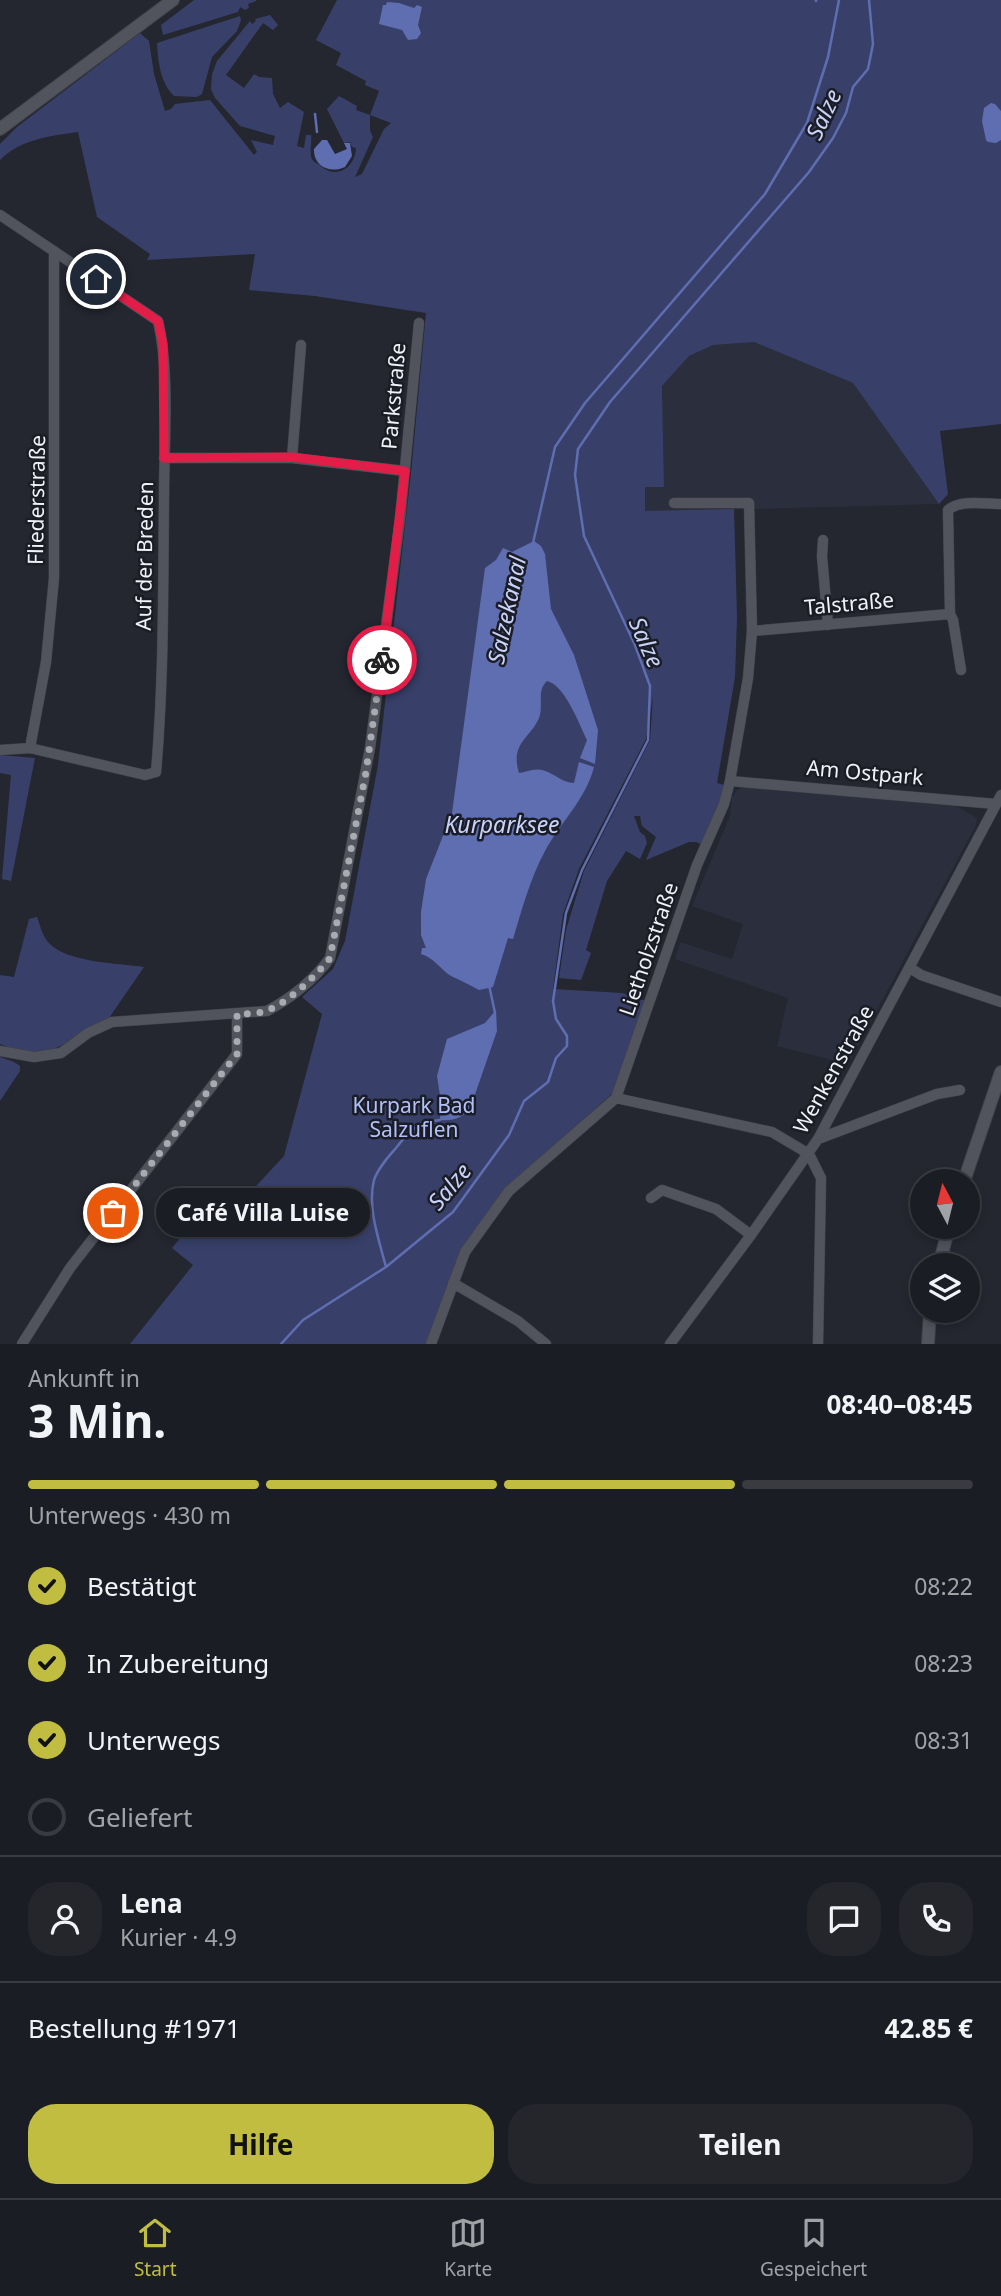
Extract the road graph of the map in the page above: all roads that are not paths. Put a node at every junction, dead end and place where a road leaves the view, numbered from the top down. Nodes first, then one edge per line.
1 (168, 1) edge
2 (0, 129) edge
3 (0, 215) edge
4 (54, 251) junction
5 (419, 323) dead end
6 (301, 345) dead end
7 (292, 457) junction
8 (164, 458) junction
9 (405, 471) junction
10 (674, 503) dead end
11 (1001, 504) edge
12 (823, 540) dead end
13 (950, 614) junction
14 (828, 625) junction
15 (752, 631) junction
16 (961, 670) dead end
17 (30, 748) junction
18 (0, 750) edge
19 (730, 781) junction
20 (999, 799) edge
21 (910, 968) junction
22 (1001, 1002) edge
23 (237, 1014) junction
24 (0, 1051) edge
25 (1001, 1072) edge
26 (960, 1090) dead end
27 (616, 1098) junction
28 (818, 1139) junction
29 (809, 1154) junction
30 (968, 1169) edge
31 (651, 1198) dead end
32 (751, 1235) junction
33 (453, 1283) junction
34 (929, 1323) edge
35 (22, 1344) edge
36 (431, 1344) edge
37 (546, 1344) edge
38 (670, 1344) edge
39 (818, 1344) edge
40 (928, 1344) edge

1 - 2 main road
3 - 4 street, Auf der Breden
4 - 8 street, Auf der Breden
4 - 17 street, Fliederstraße
5 - 9 street, Parkstraße
6 - 7 street
7 - 8 street
7 - 9 street
8 - 17 street, Auf der Breden
9 - 23 street, Parkstraße
10 - 15 street, Lietholzstraße
11 - 13 street
12 - 14 street
13 - 14 street, Talstraße
13 - 16 street
14 - 15 street, Talstraße
15 - 19 street, Lietholzstraße
17 - 18 street
19 - 20 street, Am Ostpark
19 - 27 street, Lietholzstraße
20 - 21 street, Wenkenstraße
21 - 22 street
21 - 28 street, Wenkenstraße
23 - 24 street, Parkstraße
23 - 35 street
25 - 30 main road
26 - 28 street
27 - 29 street
27 - 33 street, Lietholzstraße
28 - 29 street, Wenkenstraße
29 - 32 street, Wenkenstraße
29 - 39 street
31 - 32 street
32 - 38 street, Wenkenstraße
33 - 36 street, Lietholzstraße
33 - 37 street
34 - 40 main road

